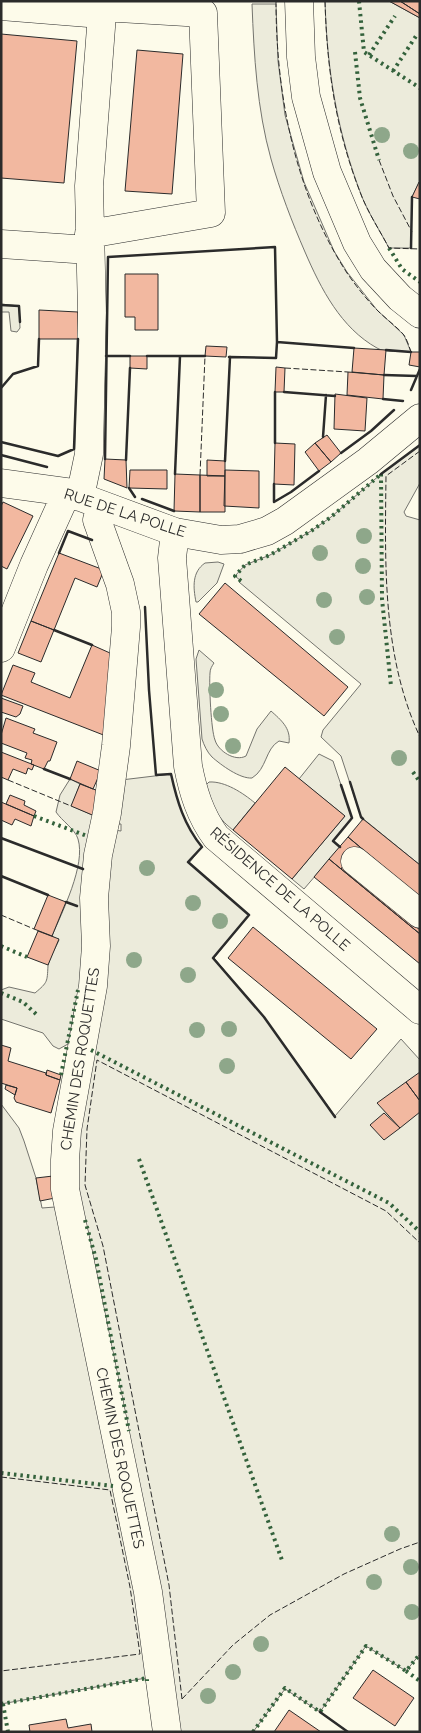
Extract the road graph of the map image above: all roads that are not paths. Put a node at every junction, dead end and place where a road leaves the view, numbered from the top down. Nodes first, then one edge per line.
1 (299, 1) edge
2 (1, 6) edge
3 (102, 7) edge
4 (89, 242) junction
5 (1, 244) edge
6 (420, 314) edge
7 (420, 418) edge
8 (1, 483) edge
9 (83, 498) junction
10 (175, 532) junction
11 (1, 648) edge
12 (355, 861) dead end
13 (420, 914) edge
14 (420, 1010) edge
15 (167, 1732) edge

1 - 6 street
2 - 3 street
3 - 4 street
3 - 4 street
4 - 5 street
4 - 9 street
7 - 10 street, RUE DE LA POLLE
8 - 9 street, RUE DE LA POLLE
9 - 10 street, RUE DE LA POLLE
9 - 11 street
9 - 15 street, CHEMIN DES ROQUETTES
10 - 14 street, RÉSIDENCE DE LA POLLE
12 - 13 street

